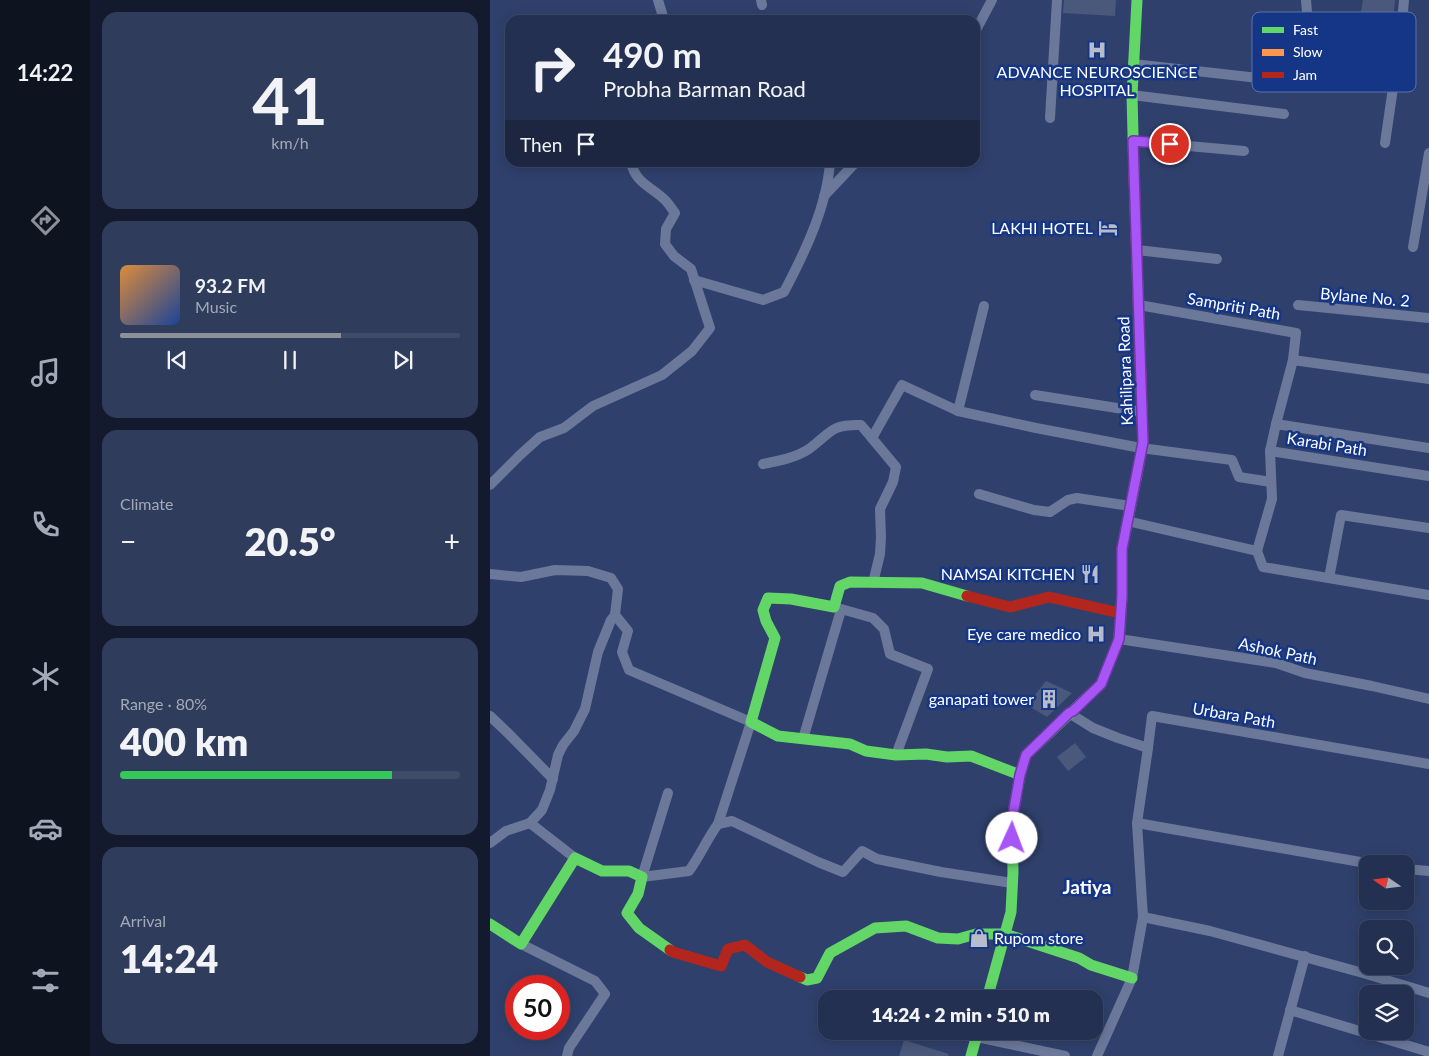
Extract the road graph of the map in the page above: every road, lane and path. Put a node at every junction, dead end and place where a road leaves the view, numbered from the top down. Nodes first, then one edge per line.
1 (658, 0) edge
2 (992, 0) edge
3 (1056, 0) edge
4 (1137, 0) edge
5 (662, 15) edge
6 (980, 23) edge
7 (1133, 64) junction
8 (1252, 77) edge
9 (1392, 92) edge
10 (1132, 95) junction
11 (1284, 114) dead end
12 (1050, 118) dead end
13 (1133, 141) junction
14 (1385, 143) dead end
15 (1244, 151) dead end
16 (1429, 153) edge
17 (632, 167) edge
18 (830, 167) edge
19 (851, 167) edge
20 (823, 197) junction
21 (1413, 247) dead end
22 (1137, 250) junction
23 (1216, 259) dead end
24 (694, 280) junction
25 (1139, 305) junction
26 (1298, 305) dead end
27 (984, 306) dead end
28 (1429, 318) edge
29 (1294, 360) junction
30 (1429, 379) edge
31 (1035, 395) dead end
32 (958, 411) junction
33 (1142, 412) junction
34 (1276, 424) junction
35 (872, 438) junction
36 (1142, 448) junction
37 (1429, 448) edge
38 (1270, 450) junction
39 (763, 464) dead end
40 (1429, 476) edge
41 (1271, 482) junction
42 (490, 485) edge
43 (979, 494) dead end
44 (1130, 506) junction
45 (1127, 521) junction
46 (1429, 528) edge
47 (1257, 551) junction
48 (490, 574) edge
49 (1329, 578) junction
50 (874, 583) junction
51 (1429, 595) edge
52 (838, 609) junction
53 (1120, 613) junction
54 (615, 616) junction
55 (1119, 639) junction
56 (1429, 699) edge
57 (1069, 713) junction
58 (490, 716) edge
59 (751, 722) junction
60 (803, 739) junction
61 (1148, 748) junction
62 (896, 755) junction
63 (1429, 764) edge
64 (1020, 775) junction
65 (553, 779) junction
66 (668, 793) dead end
67 (530, 823) junction
68 (1137, 823) junction
69 (718, 824) junction
70 (490, 843) edge
71 (575, 858) junction
72 (1359, 862) edge
73 (1414, 870) edge
74 (1429, 872) edge
75 (642, 877) junction
76 (1012, 883) junction
77 (1143, 917) junction
78 (490, 924) edge
79 (1005, 934) junction
80 (521, 944) junction
81 (1305, 956) junction
82 (1132, 978) junction
83 (989, 990) edge
84 (1429, 993) edge
85 (1290, 1010) junction
86 (975, 1040) edge
87 (1001, 1040) edge
88 (1429, 1052) edge
89 (567, 1056) edge
90 (971, 1056) edge
91 (1065, 1056) edge
92 (1097, 1056) edge
93 (1278, 1056) edge

1 - 5 street
2 - 6 street
3 - 12 street
4 - 7 street, Kahilipara Road
7 - 8 street
7 - 10 street, Kahilipara Road
9 - 14 street
10 - 11 street
10 - 13 street, Kahilipara Road
13 - 15 street
13 - 22 street, Kahilipara Road
16 - 21 street
17 - 24 street
18 - 20 street
19 - 20 street
20 - 24 street
22 - 23 street
22 - 25 street, Kahilipara Road
24 - 42 street
25 - 29 street, Sampriti Path
25 - 33 street, Kahilipara Road
26 - 28 street, Bylane No. 2
27 - 32 street
29 - 30 street
29 - 34 street, Karabi Path
31 - 33 street
32 - 35 street
32 - 36 street
33 - 36 street, Kahilipara Road
34 - 37 street
34 - 38 street, Karabi Path
35 - 39 street
35 - 50 street
36 - 41 street
36 - 44 street, Kahilipara Road
38 - 40 street, Karabi Path
38 - 41 street
41 - 47 street
43 - 44 street
44 - 45 street, Kahilipara Road
45 - 47 street
45 - 53 street, Kahilipara Road
46 - 49 street
47 - 49 street
48 - 54 street
49 - 51 street
50 - 52 street
50 - 53 street
52 - 59 street
52 - 60 street
52 - 62 street
53 - 55 street, Kahilipara Road
54 - 59 street
54 - 65 street
55 - 56 street, Ashok Path
55 - 57 street, Kahilipara Road
57 - 61 street
57 - 64 street, Kahilipara Road
58 - 65 street
59 - 60 street
59 - 69 street
60 - 62 street
61 - 63 street, Urbara Path
61 - 68 street
62 - 64 street
64 - 76 street, Kahilipara Road
65 - 67 street
66 - 75 street
67 - 70 street
67 - 71 street
68 - 72 street
68 - 77 street
69 - 75 street
69 - 76 street
71 - 75 street
71 - 80 street
73 - 74 street
75 - 79 street
76 - 79 street, Kahilipara Road
77 - 81 street
77 - 82 street
78 - 80 street
79 - 82 street
79 - 83 street, Kahilipara Road
80 - 89 street
81 - 84 street
81 - 85 street
82 - 92 street
85 - 88 street
85 - 93 street
86 - 90 street
87 - 91 street

